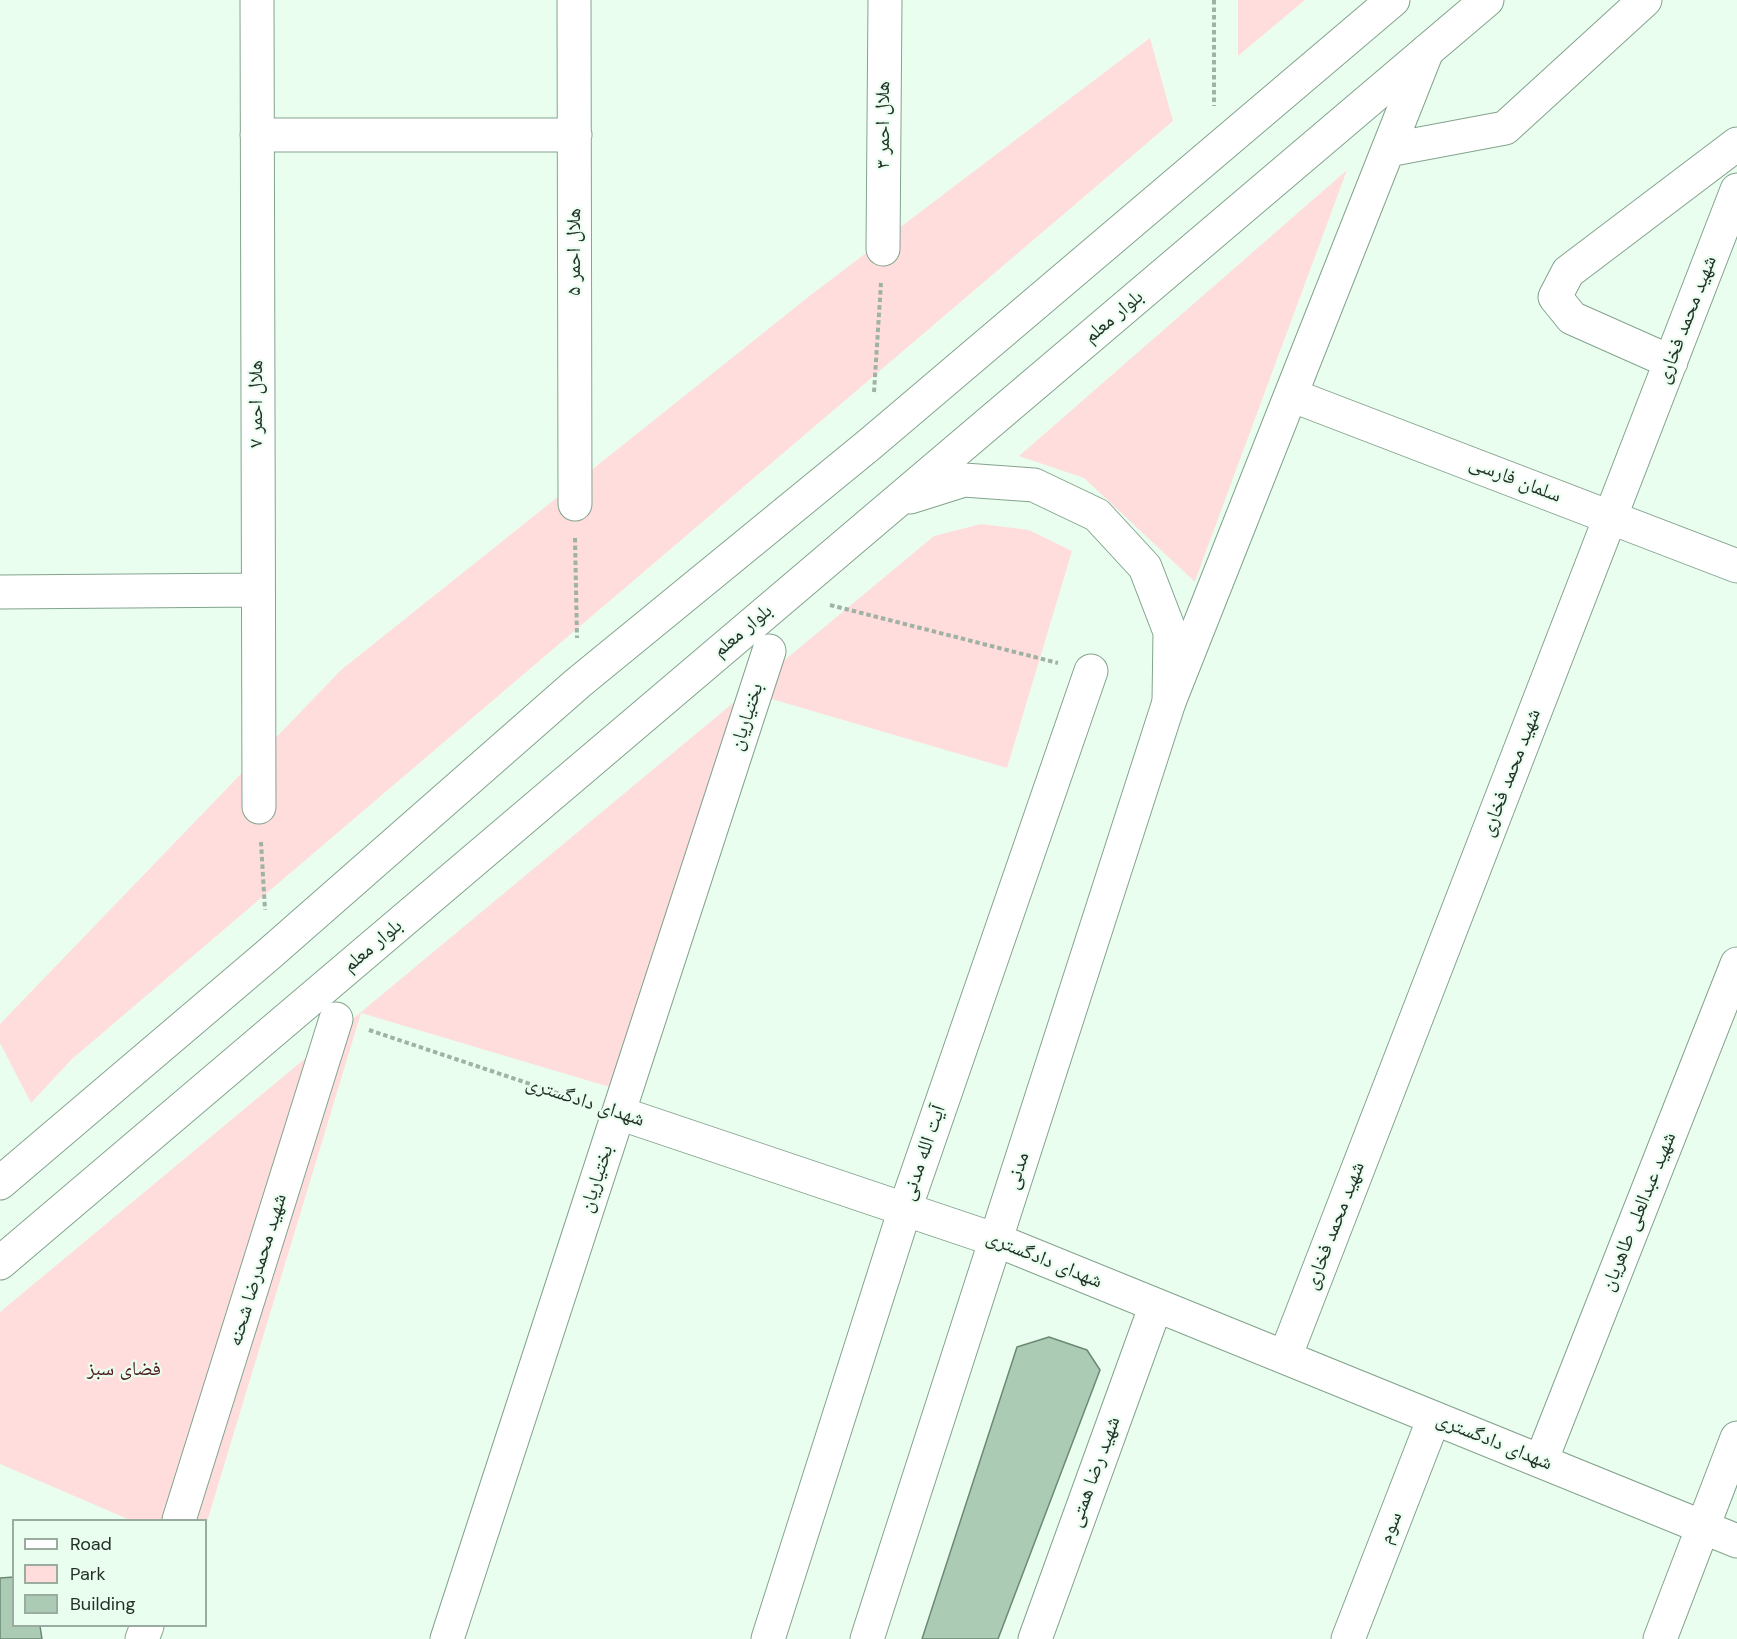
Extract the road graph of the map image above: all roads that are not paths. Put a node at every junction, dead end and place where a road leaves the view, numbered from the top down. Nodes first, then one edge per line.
1 (257, 0) edge
2 (574, 0) edge
3 (885, 0) edge
4 (1393, 0) edge
5 (1487, 0) edge
6 (1645, 0) edge
7 (1427, 51) junction
8 (257, 135) junction
9 (574, 135) junction
10 (1737, 144) edge
11 (1388, 150) junction
12 (1737, 189) edge
13 (883, 249) road end
14 (1671, 362) junction
15 (1291, 395) junction
16 (897, 501) junction
17 (575, 504) road end
18 (1610, 516) junction
19 (1737, 566) edge
20 (257, 591) junction
21 (0, 592) edge
22 (769, 651) dead end
23 (1090, 671) road end
24 (1169, 702) junction
25 (259, 807) road end
26 (1737, 964) edge
27 (336, 1019) road end
28 (619, 1113) junction
29 (0, 1183) edge
30 (904, 1209) junction
31 (996, 1240) junction
32 (0, 1263) edge
33 (1156, 1305) junction
34 (1285, 1357) junction
35 (1434, 1418) junction
36 (1737, 1438) edge
37 (1541, 1461) junction
38 (181, 1519) edge
39 (1701, 1526) junction
40 (1737, 1541) edge
41 (447, 1639) edge
42 (768, 1639) edge
43 (867, 1639) edge
44 (1035, 1639) edge
45 (1348, 1639) edge
46 (1660, 1639) edge

1 - 8 street, هلال احمر ۷
2 - 9 street, هلال احمر ۵
3 - 13 street, هلال احمر ۳
4 - 29 street
5 - 7 street, بلوار معلم
6 - 11 street
7 - 11 street
7 - 16 street, بلوار معلم
8 - 9 street
8 - 20 street, هلال احمر ۷
9 - 17 street, هلال احمر ۵
10 - 14 street
11 - 15 street
12 - 14 street, شهید محمد فخاری
14 - 18 street, شهید محمد فخاری
15 - 18 street, سلمان فارسی
15 - 24 street
16 - 24 street
16 - 32 street, بلوار معلم
18 - 19 street, سلمان فارسی
18 - 34 street, شهید محمد فخاری
20 - 21 street
20 - 25 street, هلال احمر ۷
22 - 28 street, بختیاریان
23 - 30 street, آیت الله مدنی
24 - 31 street, مدنی
26 - 37 street, شهید عبدالعلی طاهریان
27 - 38 street, شهید محمدرضا شحنه
28 - 30 street, شهدای دادگستری
28 - 41 street, بختیاریان
30 - 31 street, شهدای دادگستری
30 - 42 street, آیت الله مدنی
31 - 33 street, شهدای دادگستری
31 - 43 street, مدنی
33 - 34 street, شهدای دادگستری
33 - 44 street, شهید رضا همتی
34 - 35 street, شهدای دادگستری
35 - 37 street, شهدای دادگستری
35 - 45 street, سوم
36 - 39 street
37 - 39 street, شهدای دادگستری
39 - 40 street, شهدای دادگستری
39 - 46 street

